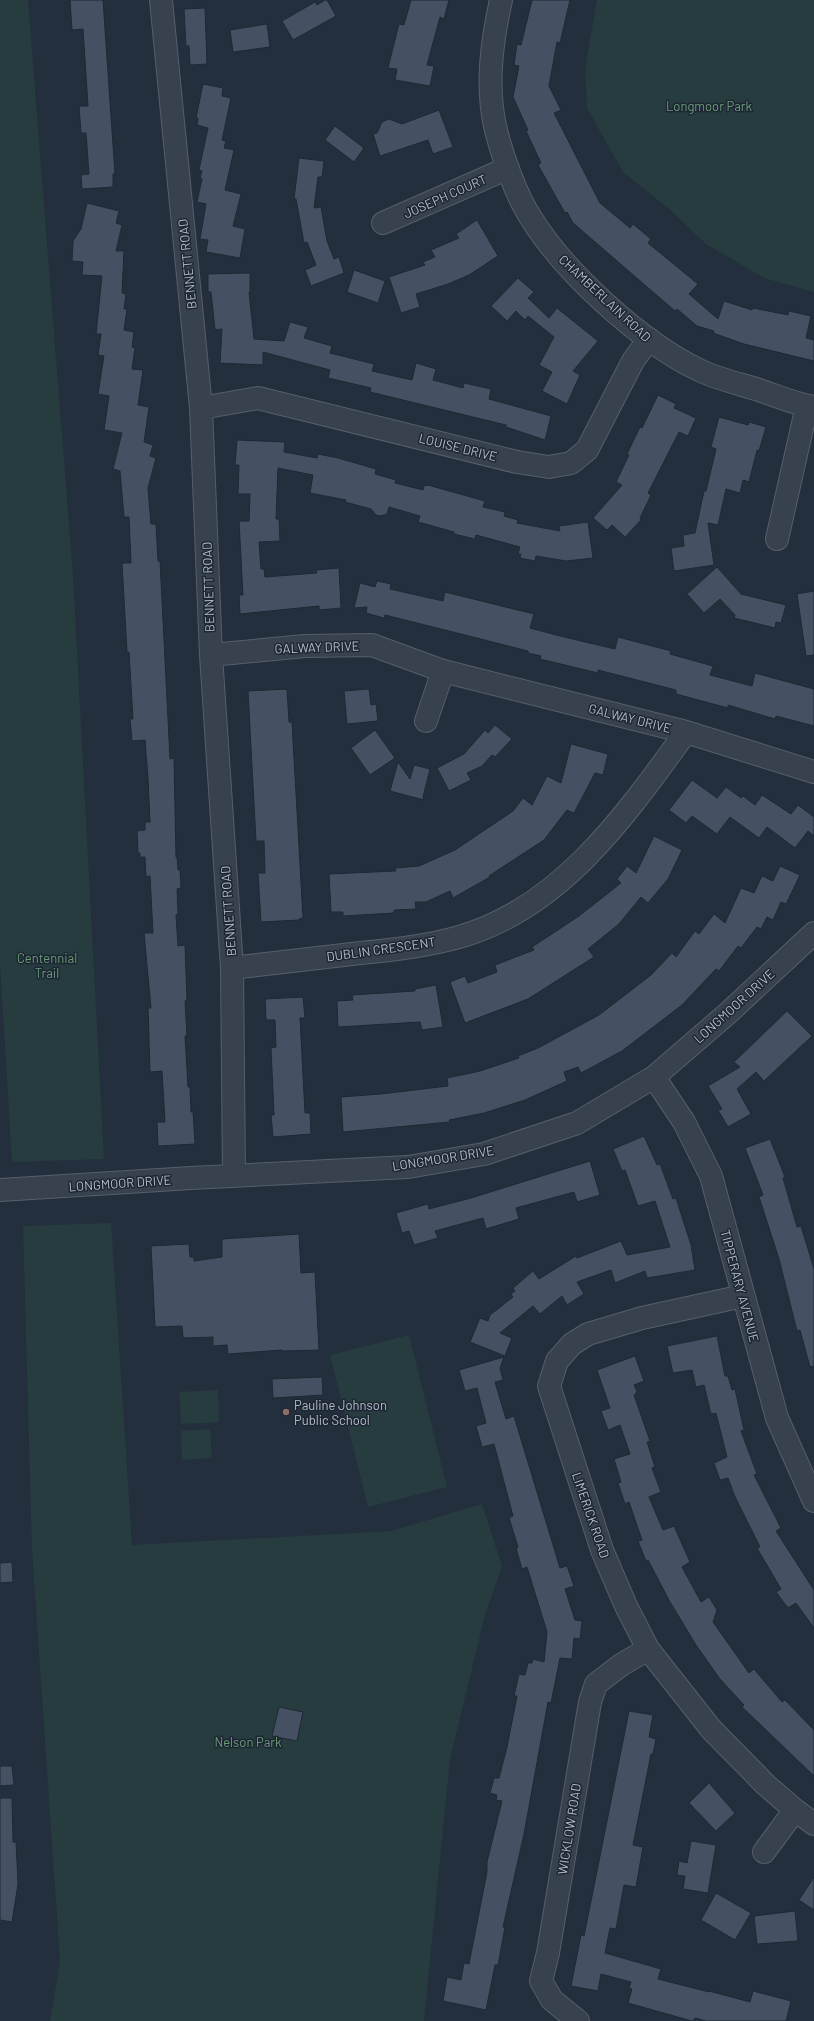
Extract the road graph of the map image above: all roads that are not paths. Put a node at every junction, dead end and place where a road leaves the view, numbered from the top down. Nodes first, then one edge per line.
1 (161, 0) edge
2 (501, 0) edge
3 (508, 168) junction
4 (383, 223) dead end
5 (649, 339) junction
6 (810, 406) edge
7 (201, 408) junction
8 (777, 539) dead end
9 (211, 655) junction
10 (444, 671) junction
11 (426, 721) dead end
12 (686, 732) junction
13 (814, 772) edge
14 (814, 933) edge
15 (232, 968) junction
16 (654, 1077) junction
17 (234, 1176) junction
18 (0, 1190) edge
19 (743, 1296) junction
20 (814, 1501) edge
21 (648, 1649) junction
22 (795, 1810) junction
23 (814, 1824) edge
24 (764, 1852) dead end
25 (578, 2021) edge

1 - 7 street, BENNETT ROAD
2 - 3 street, CHAMBERLAIN ROAD
3 - 4 street, JOSEPH COURT
3 - 5 street, CHAMBERLAIN ROAD
5 - 6 street, CHAMBERLAIN ROAD
5 - 7 street, LOUISE DRIVE
6 - 8 street
7 - 9 street, BENNETT ROAD
9 - 10 street, GALWAY DRIVE
9 - 15 street, BENNETT ROAD
10 - 11 street
10 - 12 street, GALWAY DRIVE
12 - 13 street, GALWAY DRIVE
12 - 15 street, DUBLIN CRESCENT
14 - 16 street, LONGMOOR DRIVE
15 - 17 street, BENNETT ROAD
16 - 17 street, LONGMOOR DRIVE
16 - 19 street, TIPPERARY AVENUE
17 - 18 street, LONGMOOR DRIVE
19 - 20 street, TIPPERARY AVENUE
19 - 21 street, LIMERICK ROAD
21 - 22 street, LIMERICK ROAD
21 - 25 street, WICKLOW ROAD
22 - 23 street, LIMERICK ROAD
22 - 24 street

